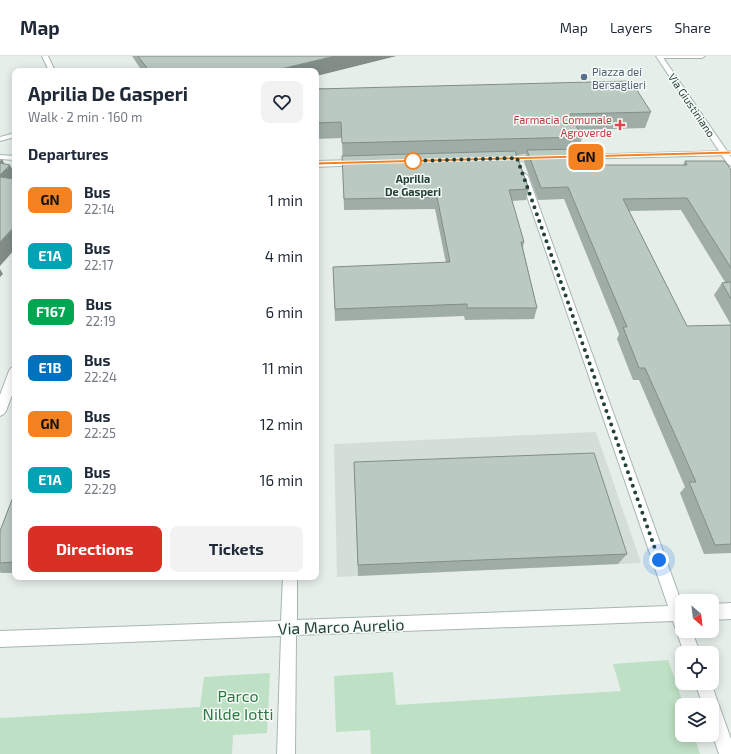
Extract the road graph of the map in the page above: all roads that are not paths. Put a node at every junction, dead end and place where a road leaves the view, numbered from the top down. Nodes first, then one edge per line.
1 (45, 56) edge
2 (660, 56) edge
3 (702, 56) edge
4 (51, 68) edge
5 (12, 136) edge
6 (0, 139) edge
7 (728, 153) edge
8 (0, 157) edge
9 (12, 158) edge
10 (517, 158) junction
11 (547, 158) edge
12 (563, 158) edge
13 (494, 159) edge
14 (368, 162) edge
15 (731, 163) edge
16 (319, 164) edge
17 (12, 379) edge
18 (0, 411) edge
19 (290, 580) edge
20 (675, 600) edge
21 (731, 611) edge
22 (719, 612) edge
23 (675, 617) edge
24 (289, 628) junction
25 (0, 639) edge
26 (719, 729) edge
27 (286, 754) edge
28 (728, 754) edge

1 - 4 street
2 - 3 street
2 - 7 street, Via Giustiniano
5 - 6 street
7 - 12 street
7 - 15 street, Via Giustiniano
8 - 9 street
10 - 11 street
10 - 13 street
10 - 20 street
14 - 16 street
17 - 18 street
19 - 24 street
21 - 22 street
23 - 24 street, Via Marco Aurelio
24 - 25 street, Via Marco Aurelio
24 - 27 street
26 - 28 street

